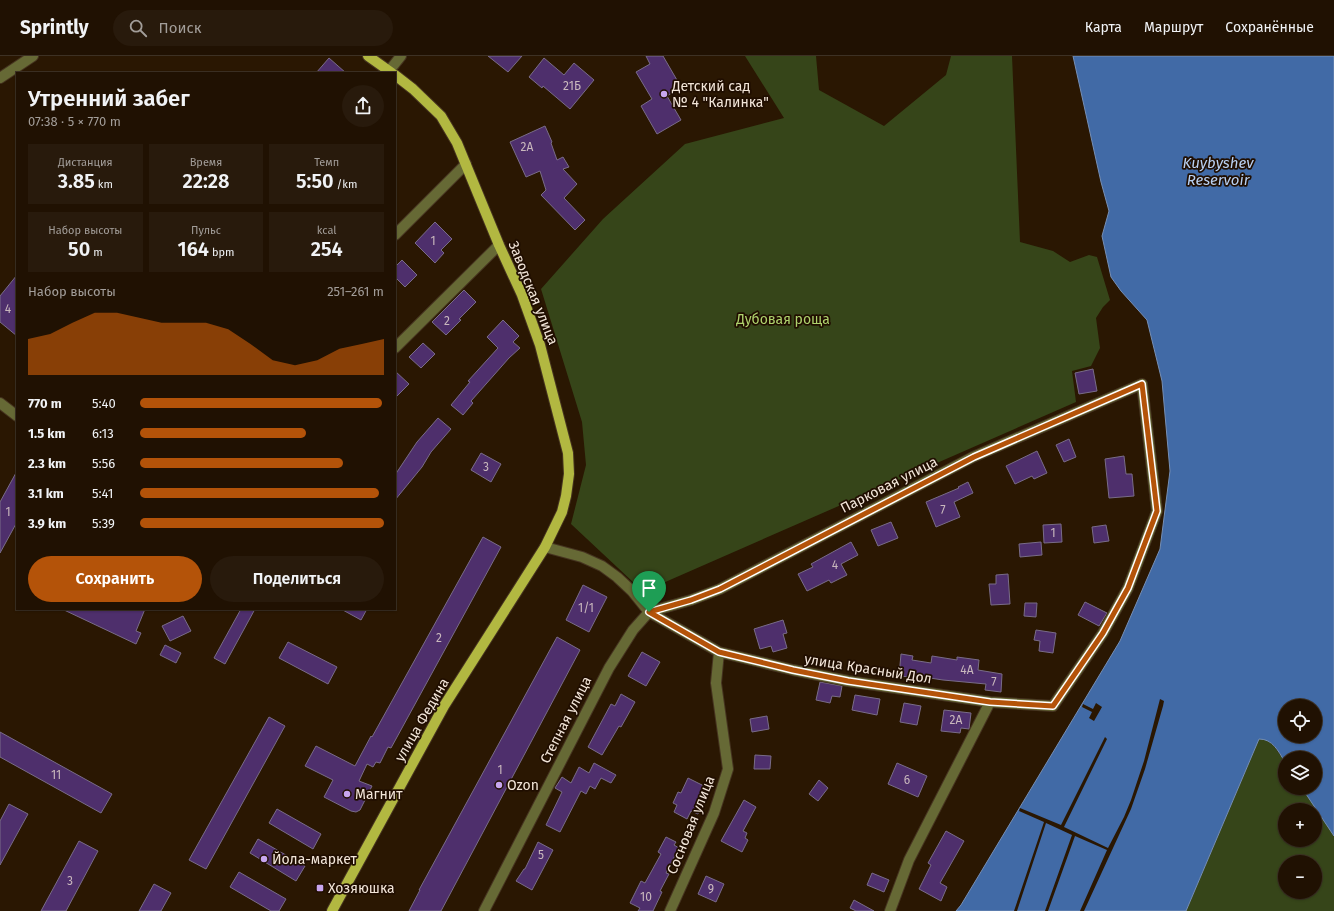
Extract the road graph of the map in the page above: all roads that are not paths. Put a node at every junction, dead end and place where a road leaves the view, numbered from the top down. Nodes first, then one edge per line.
1 (33, 56) edge
2 (368, 56) edge
3 (401, 56) edge
4 (391, 72) edge
5 (393, 72) edge
6 (396, 76) edge
7 (0, 78) edge
8 (466, 164) junction
9 (396, 234) edge
10 (499, 245) junction
11 (396, 347) edge
12 (1142, 384) joint
13 (0, 403) edge
14 (16, 415) edge
15 (545, 547) junction
16 (649, 612) junction
17 (719, 652) junction
18 (990, 702) junction
19 (332, 911) edge
20 (484, 911) edge
21 (670, 911) edge
22 (890, 911) edge

1 - 7 street
2 - 4 main road, Заводская улица
3 - 5 street
6 - 8 main road, Заводская улица
8 - 9 street
8 - 10 main road, Заводская улица
10 - 11 street
10 - 15 main road, Заводская улица
12 - 16 street, Парковая улица
12 - 18 street, улица Красный Дол
13 - 14 street
15 - 16 street, улица Красный Дол
15 - 19 main road, улица Федина
16 - 17 street, улица Красный Дол
16 - 20 street, Степная улица
17 - 18 street, улица Красный Дол
17 - 21 street, Сосновая улица
18 - 22 street

